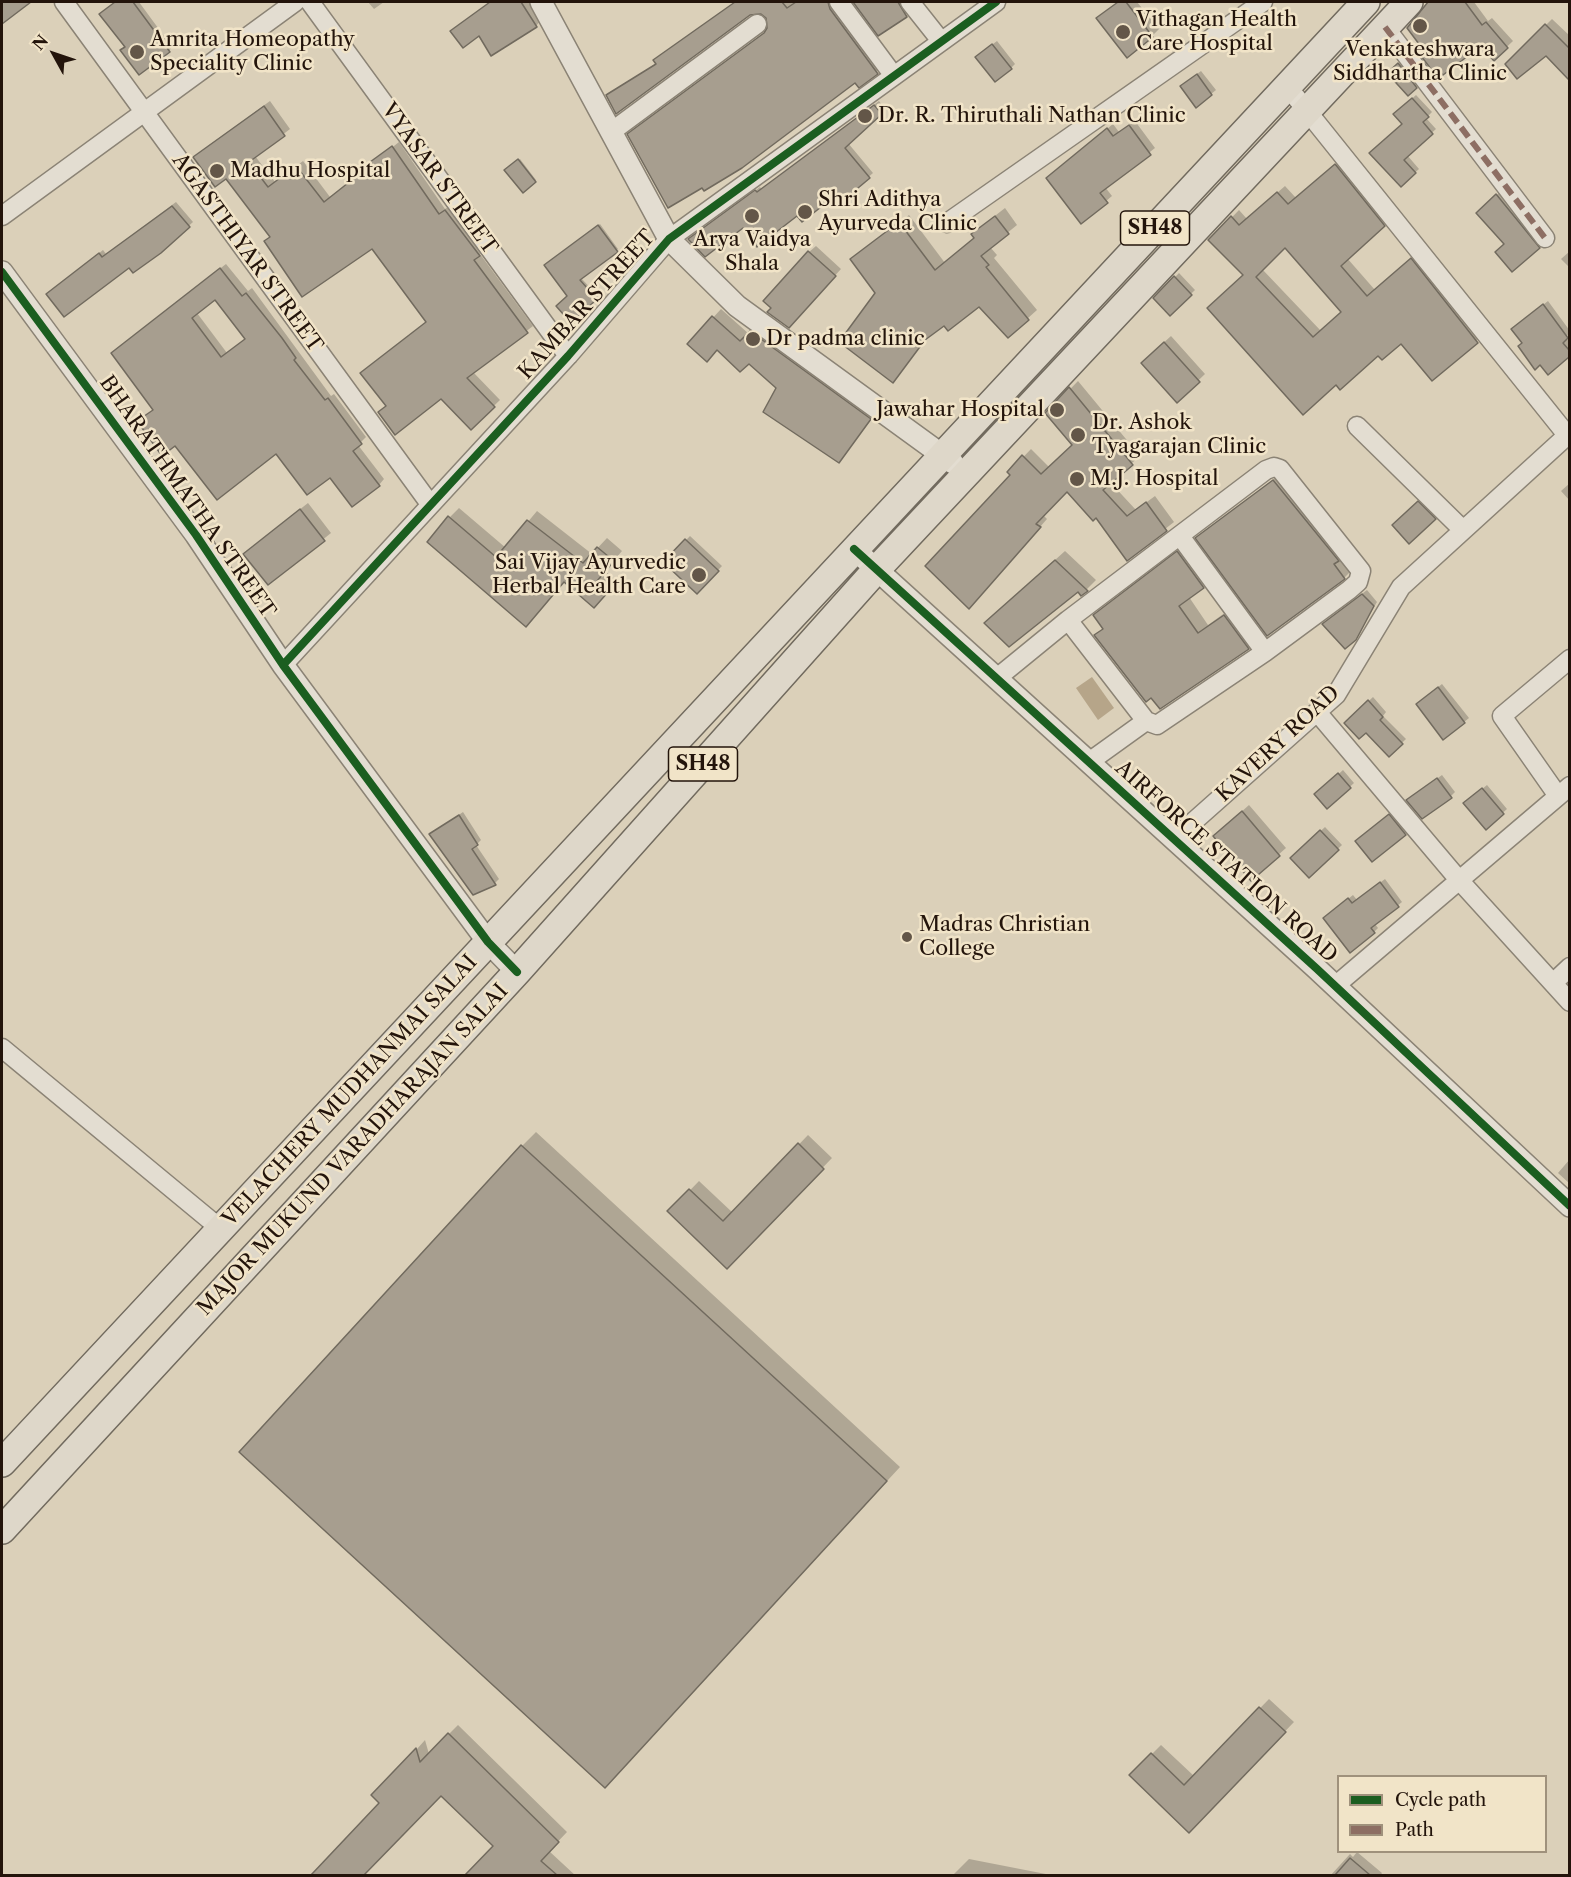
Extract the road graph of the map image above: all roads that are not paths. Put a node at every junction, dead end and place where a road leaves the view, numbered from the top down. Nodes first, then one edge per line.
1 (64, 2) edge
2 (296, 2) edge
3 (310, 2) edge
4 (543, 2) edge
5 (839, 2) edge
6 (910, 2) edge
7 (996, 2) edge
8 (1263, 2) edge
9 (1409, 2) edge
10 (1360, 4) edge
11 (758, 24) dead end
12 (1382, 31) junction
13 (941, 41) junction
14 (894, 76) junction
15 (1287, 86) junction
16 (1308, 110) junction
17 (145, 112) junction
18 (611, 132) junction
19 (2, 216) edge
20 (947, 223) dead end
21 (1545, 238) dead end
22 (669, 239) junction
23 (2, 272) edge
24 (568, 356) junction
25 (1357, 426) dead end
26 (1568, 434) edge
27 (943, 454) junction
28 (966, 474) junction
29 (430, 504) junction
30 (1463, 530) junction
31 (1180, 536) junction
32 (854, 549) junction
33 (877, 569) junction
34 (1068, 620) junction
35 (1265, 652) junction
36 (1569, 659) edge
37 (283, 665) junction
38 (997, 678) junction
39 (1317, 712) junction
40 (1146, 721) junction
41 (1089, 762) junction
42 (1564, 791) edge
43 (1174, 839) junction
44 (1459, 880) junction
45 (488, 942) junction
46 (1569, 967) edge
47 (517, 972) junction
48 (1553, 983) junction
49 (1335, 986) junction
50 (1569, 1002) edge
51 (2, 1048) edge
52 (1569, 1206) edge
53 (222, 1230) junction
54 (2, 1463) edge
55 (2, 1530) edge

1 - 17 street, AGASTHIYAR STREET
2 - 17 street
3 - 24 street, VYASAR STREET
4 - 18 street
5 - 14 street
6 - 13 street
7 - 13 street, KAMBAR STREET
8 - 20 street
9 - 12 main road, MAJOR MUKUND VARADHARAJAN SALAI / SH48
10 - 12 street
10 - 15 main road, SH48
11 - 18 street
12 - 16 main road, MAJOR MUKUND VARADHARAJAN SALAI / SH48
12 - 21 street
13 - 14 street, KAMBAR STREET
14 - 22 street, KAMBAR STREET
15 - 16 street
15 - 27 main road, SH48
16 - 26 street
16 - 28 main road, MAJOR MUKUND VARADHARAJAN SALAI / SH48
17 - 19 street
17 - 29 street, AGASTHIYAR STREET
18 - 22 street
22 - 24 street, KAMBAR STREET
22 - 27 street
23 - 37 street, BHARATHMATHA STREET
24 - 29 street, KAMBAR STREET
25 - 30 street
26 - 30 street, KAVERY ROAD
27 - 28 street
27 - 32 main road, VELACHERY MUDHANMAI SALAI / SH48
28 - 33 main road, MAJOR MUKUND VARADHARAJAN SALAI / SH48
29 - 37 street, KAMBAR STREET
30 - 39 street, KAVERY ROAD
31 - 34 street
31 - 35 street
31 - 35 street
32 - 33 street, AIRFORCE STATION ROAD
32 - 45 main road, VELACHERY MUDHANMAI SALAI / SH48
33 - 38 street, AIRFORCE STATION ROAD
33 - 47 main road, MAJOR MUKUND VARADHARAJAN SALAI / SH48
34 - 38 street
34 - 40 street
35 - 40 street
36 - 42 street
37 - 45 street, BHARATHMATHA STREET
38 - 41 street, AIRFORCE STATION ROAD
39 - 43 street, KAVERY ROAD
39 - 44 street
40 - 41 street
41 - 43 street, AIRFORCE STATION ROAD
42 - 44 street
43 - 49 street, AIRFORCE STATION ROAD
44 - 48 street
44 - 49 street
45 - 47 street, BHARATHMATHA STREET
45 - 53 main road, VELACHERY MUDHANMAI SALAI / SH48
46 - 48 street
47 - 55 main road, MAJOR MUKUND VARADHARAJAN SALAI / SH48
48 - 50 street
49 - 52 street, AIRFORCE STATION ROAD
51 - 53 street
53 - 54 main road, VELACHERY MUDHANMAI SALAI / SH48

